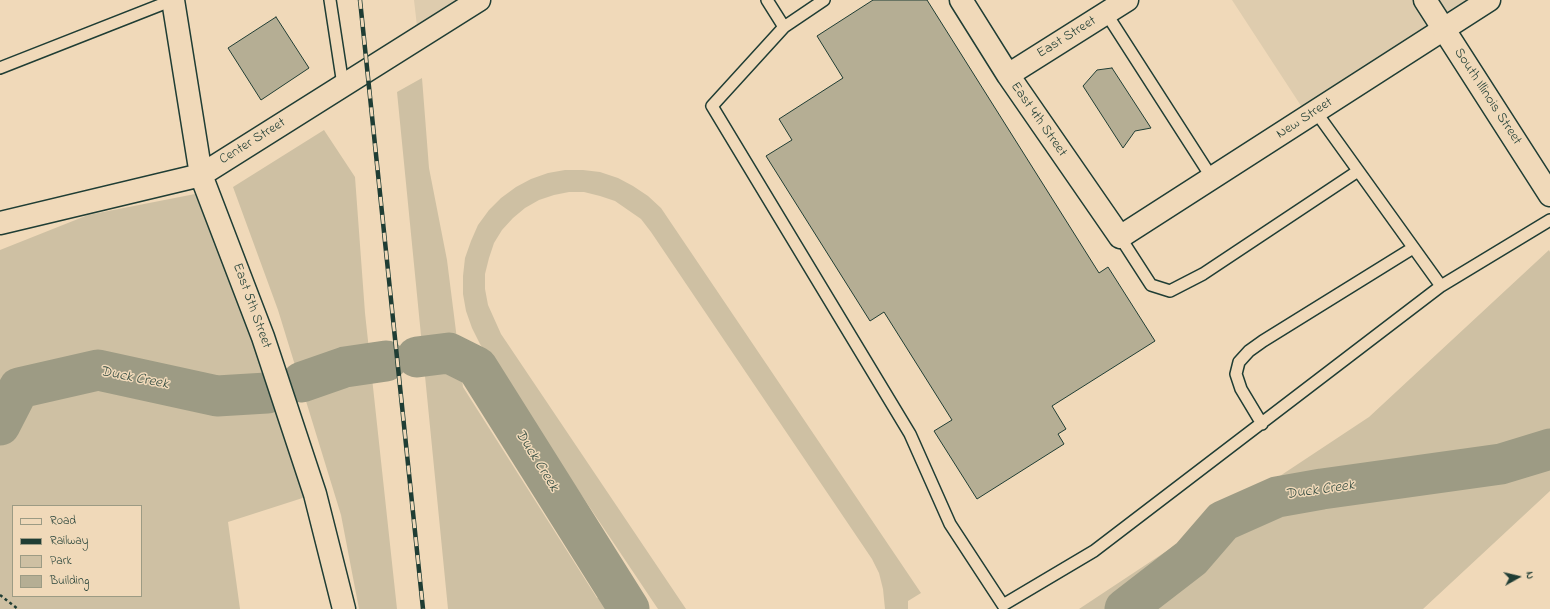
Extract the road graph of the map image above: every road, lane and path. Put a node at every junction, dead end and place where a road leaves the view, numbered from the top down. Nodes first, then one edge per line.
1 (173, 0) edge
2 (330, 0) edge
3 (767, 0) edge
4 (824, 0) edge
5 (961, 0) edge
6 (1127, 0) edge
7 (1425, 0) edge
8 (1490, 0) edge
9 (470, 3) edge
10 (1106, 13) junction
11 (784, 27) junction
12 (1444, 30) junction
13 (0, 68) edge
14 (1008, 75) junction
15 (343, 85) junction
16 (1316, 112) junction
17 (1358, 171) junction
18 (201, 175) junction
19 (1212, 178) junction
20 (1550, 195) edge
21 (1550, 220) edge
22 (0, 223) edge
23 (1120, 237) junction
24 (1413, 248) junction
25 (1441, 286) junction
26 (1262, 424) junction
27 (0, 595) edge
28 (18, 609) edge
29 (344, 609) edge

1 - 13 lane
1 - 18 street, East 5th Street
2 - 15 lane
3 - 11 lane
4 - 11 lane
5 - 14 street, East 4th Street
6 - 10 street, East Street
7 - 12 street, South Illinois Street
8 - 12 street, New Street
9 - 15 street, Center Street
10 - 14 street, East Street
10 - 19 lane
11 - 26 lane
12 - 16 street, New Street
12 - 20 street, South Illinois Street
14 - 23 street, East 4th Street
15 - 18 street, Center Street
16 - 17 lane
16 - 19 street, New Street
17 - 23 lane
17 - 24 lane
18 - 22 street, Center Street
18 - 29 street, East 5th Street
19 - 23 street, New Street
21 - 25 lane
24 - 25 lane
24 - 26 lane
25 - 26 lane
27 - 28 path

